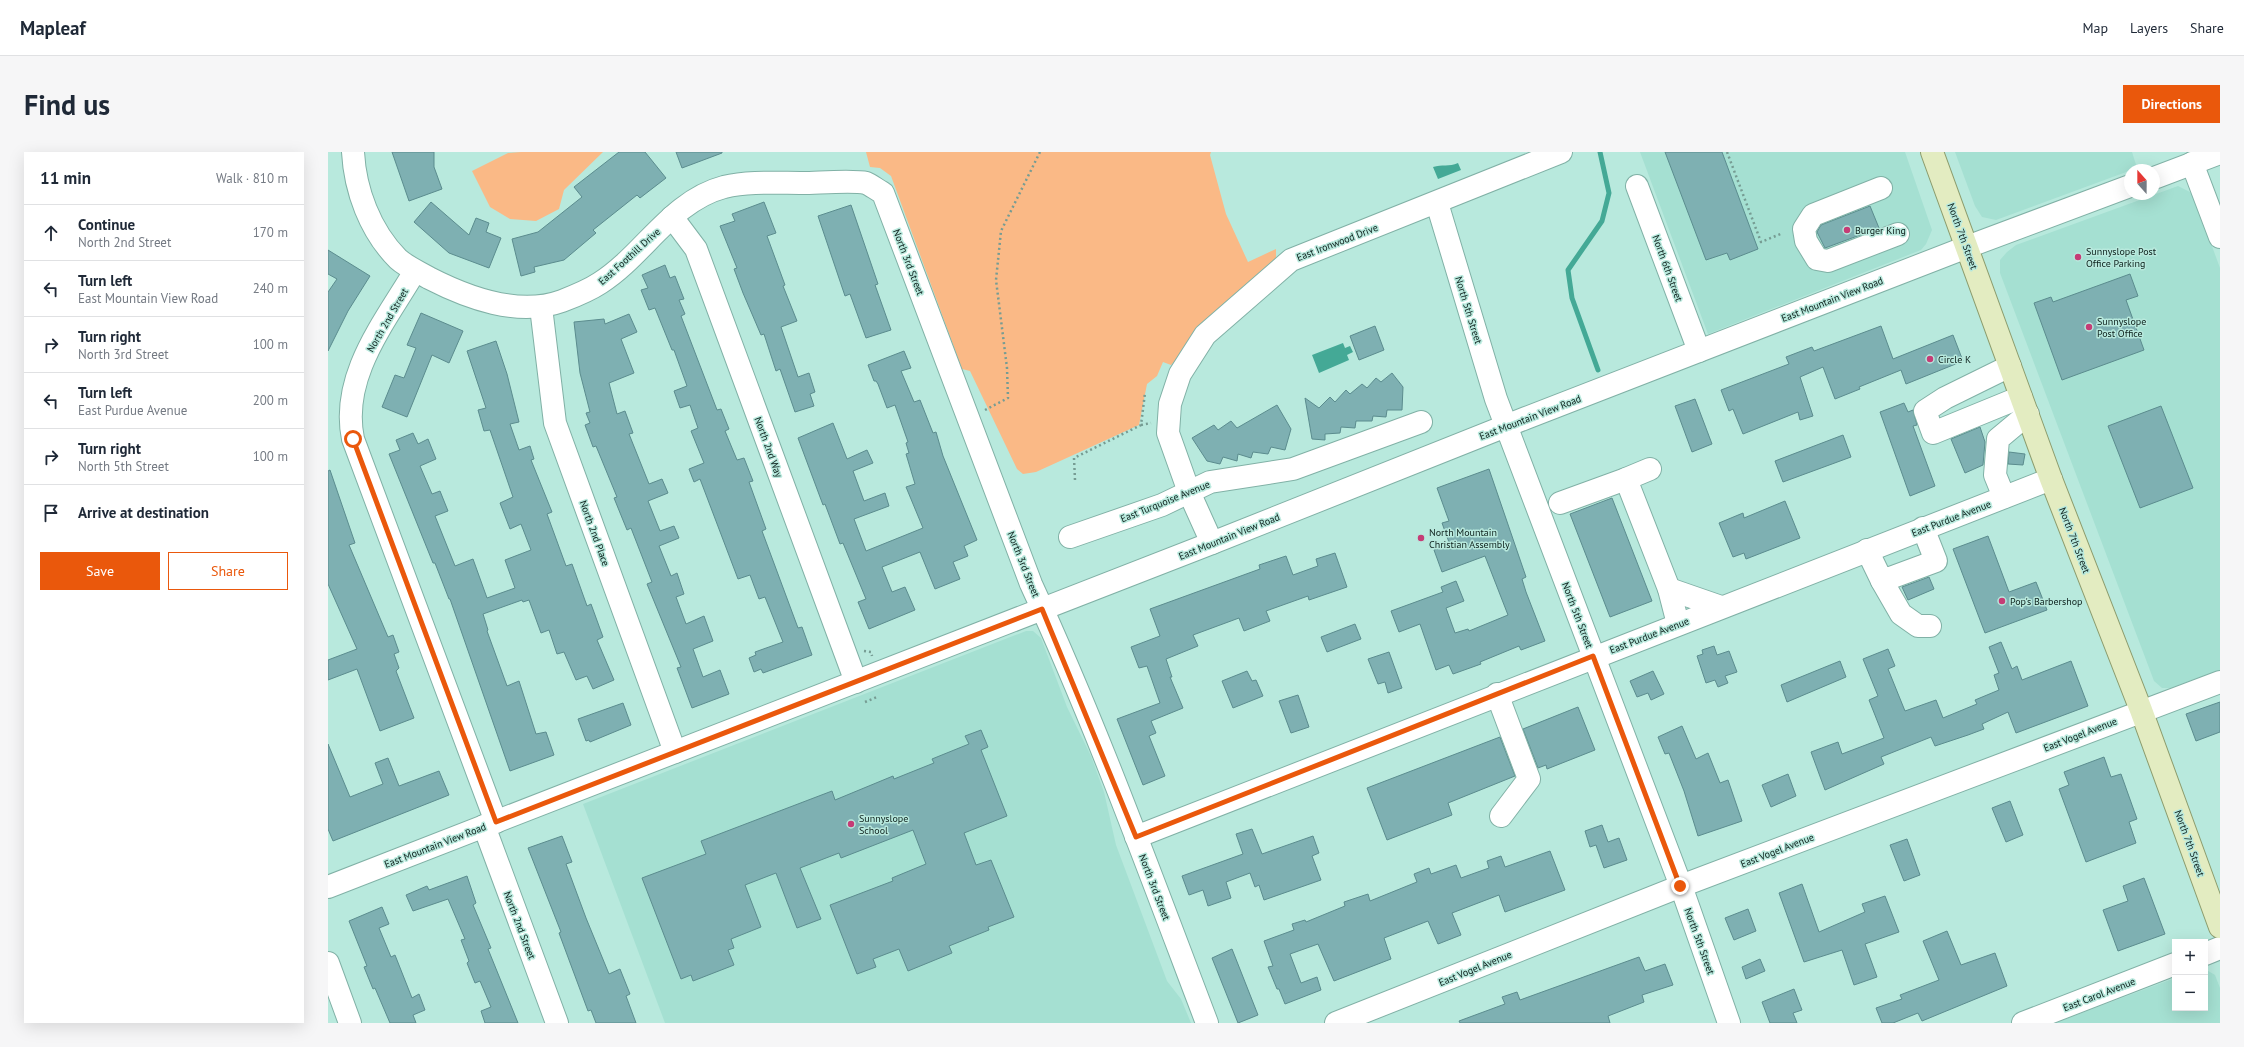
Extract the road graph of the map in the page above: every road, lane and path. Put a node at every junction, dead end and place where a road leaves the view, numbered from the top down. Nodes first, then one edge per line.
1 (353, 152) edge
2 (1040, 152) edge
3 (1561, 152) edge
4 (1727, 152) edge
5 (1932, 152) edge
6 (2220, 153) edge
7 (2192, 164) junction
8 (2160, 176) edge
9 (1637, 186) dead end
10 (1881, 188) dead end
11 (2124, 188) edge
12 (883, 193) joint
13 (1436, 204) junction
14 (672, 217) junction
15 (1783, 233) dead end
16 (1898, 234) dead end
17 (2220, 237) edge
18 (1967, 247) junction
19 (415, 271) junction
20 (541, 307) junction
21 (1699, 351) junction
22 (2010, 366) junction
23 (1145, 393) dead end
24 (2025, 406) junction
25 (982, 412) dead end
26 (1421, 422) dead end
27 (1506, 426) junction
28 (1650, 469) dead end
29 (1626, 478) junction
30 (2051, 479) junction
31 (1075, 480) dead end
32 (1189, 492) junction
33 (2004, 497) junction
34 (1560, 503) dead end
35 (1923, 528) junction
36 (1070, 537) dead end
37 (1212, 543) junction
38 (1867, 550) junction
39 (1882, 581) junction
40 (1669, 589) junction
41 (1721, 607) junction
42 (1042, 609) junction
43 (1678, 624) junction
44 (1930, 626) dead end
45 (1593, 656) junction
46 (856, 682) junction
47 (2220, 682) edge
48 (1497, 694) junction
49 (877, 697) dead end
50 (865, 702) dead end
51 (2141, 710) junction
52 (675, 752) junction
53 (1501, 816) dead end
54 (490, 824) junction
55 (1136, 837) junction
56 (1680, 886) junction
57 (328, 887) edge
58 (2220, 927) edge
59 (2220, 948) edge
60 (2208, 953) edge
61 (328, 964) edge
62 (2172, 965) edge
63 (350, 1023) edge
64 (557, 1023) edge
65 (1207, 1023) edge
66 (1336, 1023) edge
67 (1729, 1023) edge
68 (2023, 1023) edge

1 - 19 street, East Foothill Drive
2 - 25 path
3 - 13 street, East Ironwood Drive
4 - 15 path
5 - 18 main road, North 7th Street
6 - 7 street
7 - 8 street
7 - 17 street
9 - 21 street, North 6th Street
10 - 16 street
11 - 18 street, East Mountain View Road
12 - 14 street, East Foothill Drive
12 - 42 street, North 3rd Street
13 - 27 street, North 5th Street
13 - 32 street, East Ironwood Drive
14 - 20 street, East Foothill Drive
14 - 46 street, North 2nd Way
18 - 21 street, East Mountain View Road
18 - 22 main road, North 7th Street
19 - 20 street, East Foothill Drive
19 - 54 street, North 2nd Street
20 - 52 street, North 2nd Place
21 - 27 street, East Mountain View Road
22 - 24 main road, North 7th Street
22 - 24 street
23 - 31 path
24 - 30 main road, North 7th Street
24 - 33 street
26 - 32 street, East Turquoise Avenue
27 - 37 street, East Mountain View Road
27 - 45 street, North 5th Street
28 - 29 street
29 - 34 street
29 - 40 street
30 - 33 street, East Purdue Avenue
30 - 51 main road, North 7th Street
32 - 36 street, East Turquoise Avenue
32 - 37 street, East Ironwood Drive
33 - 35 street, East Purdue Avenue
35 - 38 street, East Purdue Avenue
35 - 39 street
37 - 42 street, East Mountain View Road
38 - 39 street
38 - 41 street, East Purdue Avenue
39 - 44 street
40 - 41 street
40 - 43 street
41 - 43 street, East Purdue Avenue
42 - 46 street, East Mountain View Road
42 - 55 street, North 3rd Street
43 - 45 street, East Purdue Avenue
45 - 48 street, East Purdue Avenue
45 - 56 street, North 5th Street
46 - 52 street, East Mountain View Road
47 - 51 street, East Vogel Avenue
48 - 53 street
48 - 55 street, East Purdue Avenue
49 - 50 path
51 - 56 street, East Vogel Avenue
51 - 58 main road, North 7th Street
52 - 54 street, East Mountain View Road
54 - 57 street, East Mountain View Road
54 - 64 street, North 2nd Street
55 - 65 street, North 3rd Street
56 - 66 street, East Vogel Avenue
56 - 67 street, North 5th Street
59 - 60 street
61 - 63 street
62 - 68 street, East Carol Avenue

